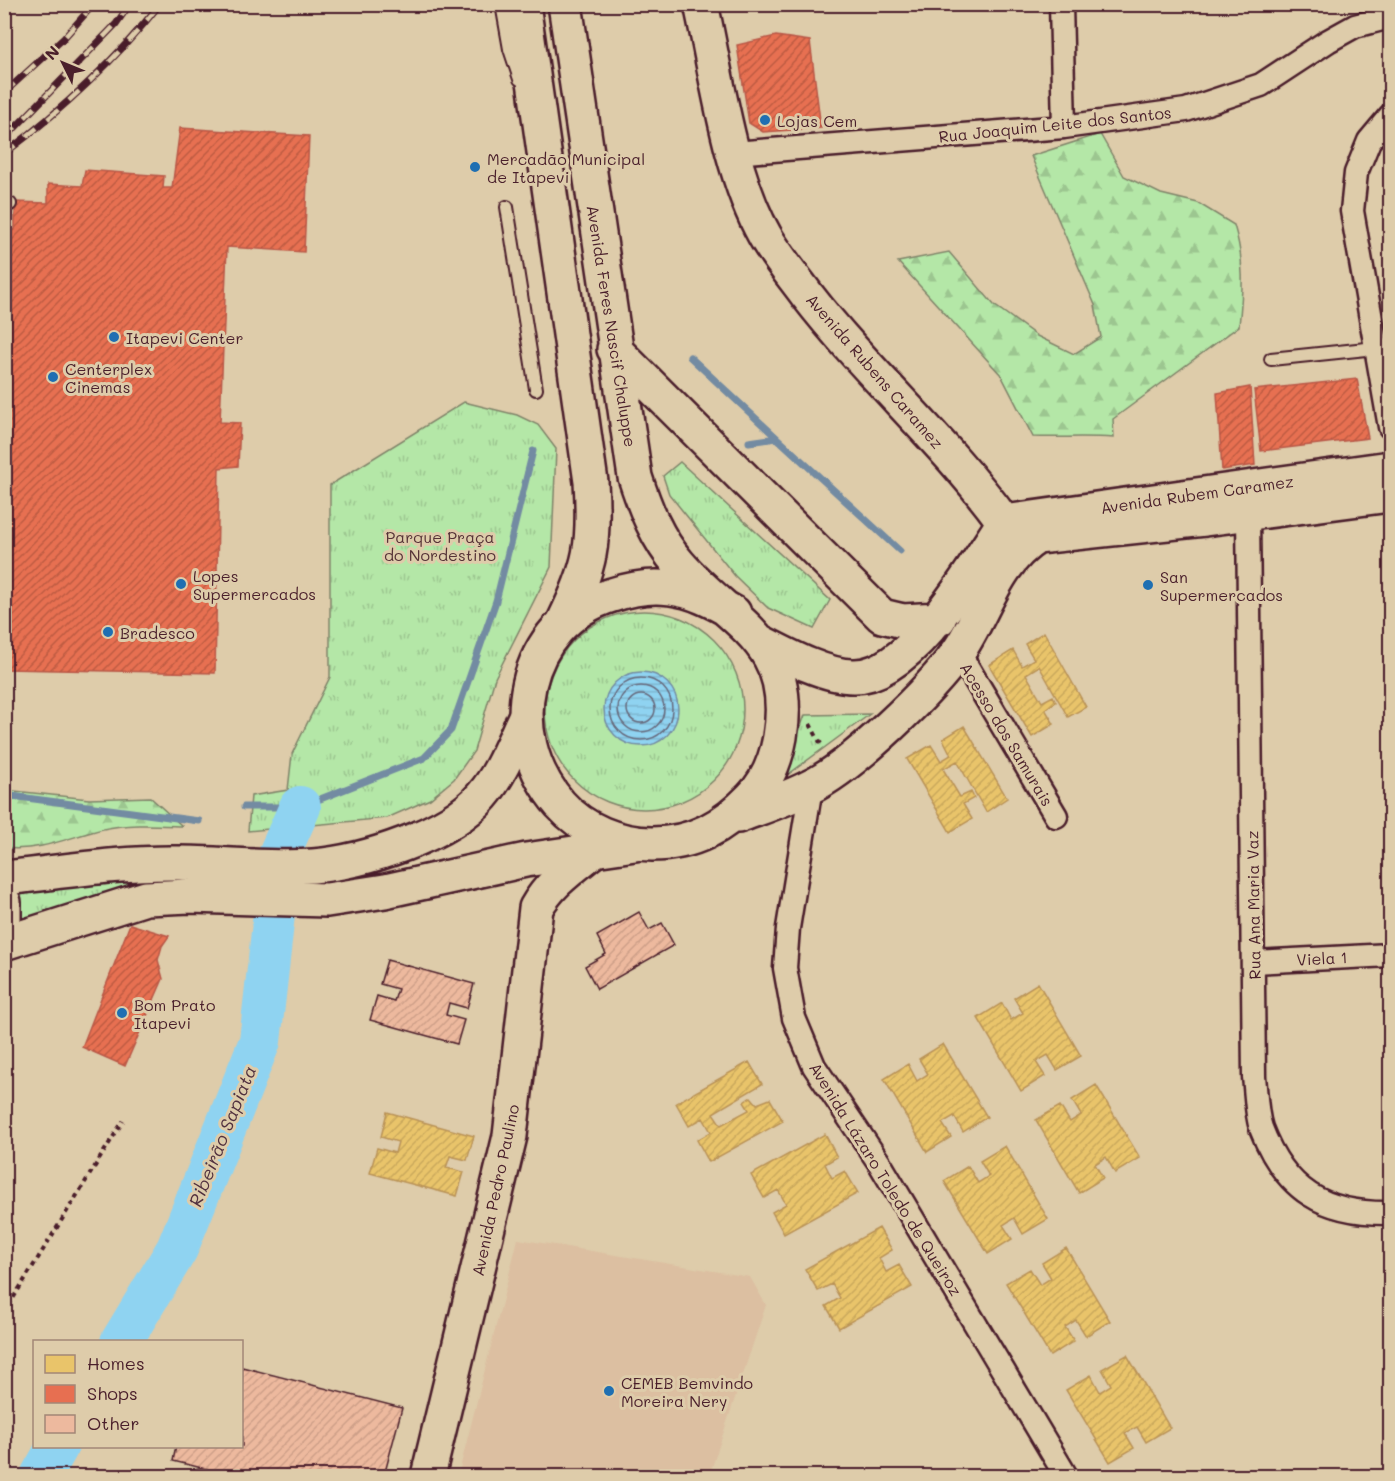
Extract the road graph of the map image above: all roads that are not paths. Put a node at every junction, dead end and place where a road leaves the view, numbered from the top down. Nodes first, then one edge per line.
1 (502, 4) edge
2 (523, 4) edge
3 (565, 4) edge
4 (701, 4) edge
5 (1061, 4) edge
6 (1390, 17) edge
7 (1390, 117) edge
8 (1064, 127) junction
9 (540, 134) junction
10 (734, 153) junction
11 (507, 207) dead end
12 (1376, 348) junction
13 (614, 349) junction
14 (1271, 359) dead end
15 (536, 388) dead end
16 (1390, 427) edge
17 (1390, 468) edge
18 (1390, 495) edge
19 (1248, 513) junction
20 (1012, 534) junction
21 (734, 613) junction
22 (939, 619) junction
23 (564, 621) junction
24 (761, 642) junction
25 (958, 651) junction
26 (525, 717) junction
27 (811, 787) junction
28 (1056, 816) dead end
29 (731, 819) junction
30 (636, 844) junction
31 (593, 851) junction
32 (4, 878) edge
33 (4, 902) edge
34 (4, 920) edge
35 (4, 943) edge
36 (1390, 955) edge
37 (1253, 962) junction
38 (1390, 1213) edge
39 (429, 1476) edge
40 (1066, 1476) edge

1 - 9 lane
2 - 9 main road
3 - 13 main road, Avenida Feres Nascif Chaluppe
4 - 10 main road, Avenida Rubens Caramez
5 - 8 street
6 - 8 street, Rua Joaquim Leite dos Santos
7 - 12 street
8 - 10 street, Rua Joaquim Leite dos Santos
9 - 23 main road
10 - 20 main road, Avenida Rubens Caramez
11 - 15 lane
12 - 14 lane
12 - 16 street
13 - 21 main road, Avenida Feres Nascif Chaluppe
13 - 22 main road
17 - 20 main road, Avenida Rubem Caramez
18 - 19 main road, Avenida Rubem Caramez
19 - 20 main road, Avenida Rubem Caramez
19 - 37 street, Rua Ana Maria Vaz
20 - 22 main road
20 - 25 main road
21 - 23 main road
21 - 24 main road
22 - 24 main road
23 - 26 main road
24 - 29 main road
25 - 27 main road
25 - 28 street, Acesso dos Samurais
26 - 30 main road
26 - 32 main road
27 - 29 main road
27 - 40 street, Avenida Lázaro Toledo de Queiroz
29 - 30 main road
30 - 31 main road
31 - 35 main road
31 - 39 main road, Avenida Pedro Paulino
33 - 34 main road
36 - 37 street, Viela 1
37 - 38 street, Rua Ana Maria Vaz

